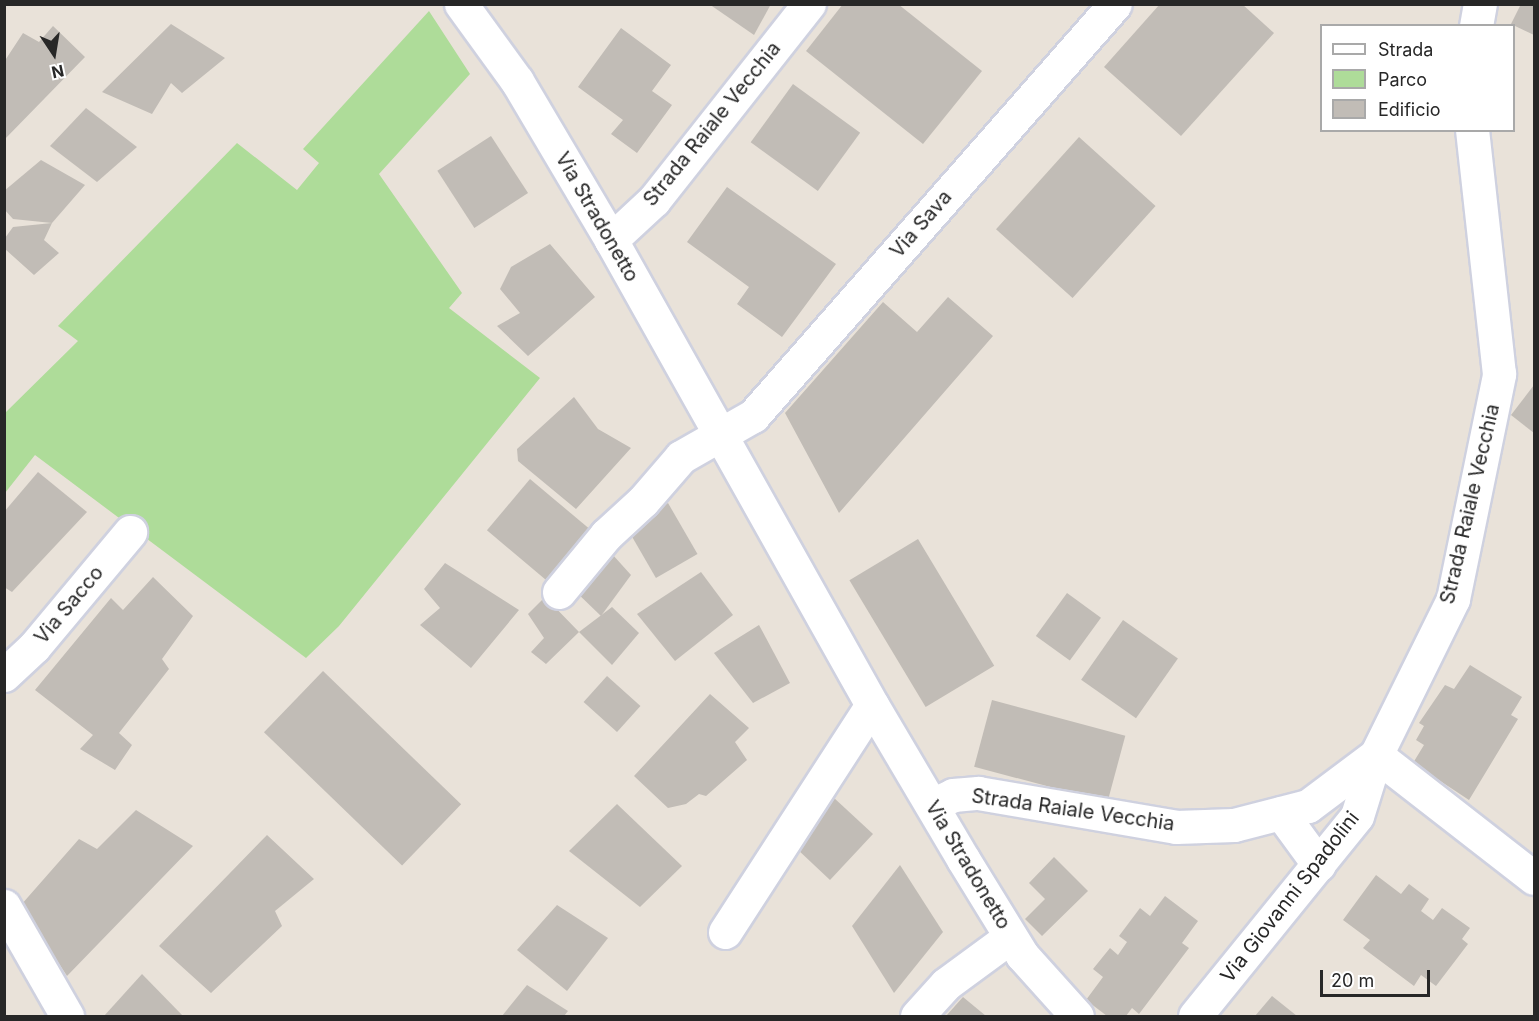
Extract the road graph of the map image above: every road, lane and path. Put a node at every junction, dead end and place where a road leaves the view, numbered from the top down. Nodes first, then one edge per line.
1 (461, 4) edge
2 (809, 4) edge
3 (1115, 4) edge
4 (1480, 4) edge
5 (1476, 24) edge
6 (1472, 132) edge
7 (611, 240) junction
8 (720, 436) junction
9 (130, 532) dead end
10 (559, 592) dead end
11 (4, 675) edge
12 (872, 705) junction
13 (1376, 755) junction
14 (932, 805) junction
15 (1281, 813) junction
16 (1319, 865) junction
17 (1534, 878) edge
18 (4, 906) edge
19 (725, 932) dead end
20 (1010, 937) junction
21 (67, 1017) edge
22 (917, 1017) edge
23 (1077, 1017) edge
24 (1195, 1017) edge

1 - 7 street, Via Stradonetto
2 - 7 street, Strada Raiale Vecchia
3 - 8 street, Via Sava
4 - 5 street
6 - 13 street, Strada Raiale Vecchia
7 - 8 street, Via Stradonetto
8 - 10 street
8 - 12 street, Via Stradonetto
9 - 11 street, Via Sacco
12 - 14 street, Via Stradonetto
12 - 19 street
13 - 15 street, Strada Raiale Vecchia
13 - 16 street, Via Giovanni Spadolini
13 - 17 street
14 - 15 street, Strada Raiale Vecchia
14 - 20 street, Via Stradonetto
15 - 16 street
16 - 24 street, Via Giovanni Spadolini
18 - 21 street
20 - 22 street
20 - 23 street, Via Stradonetto

